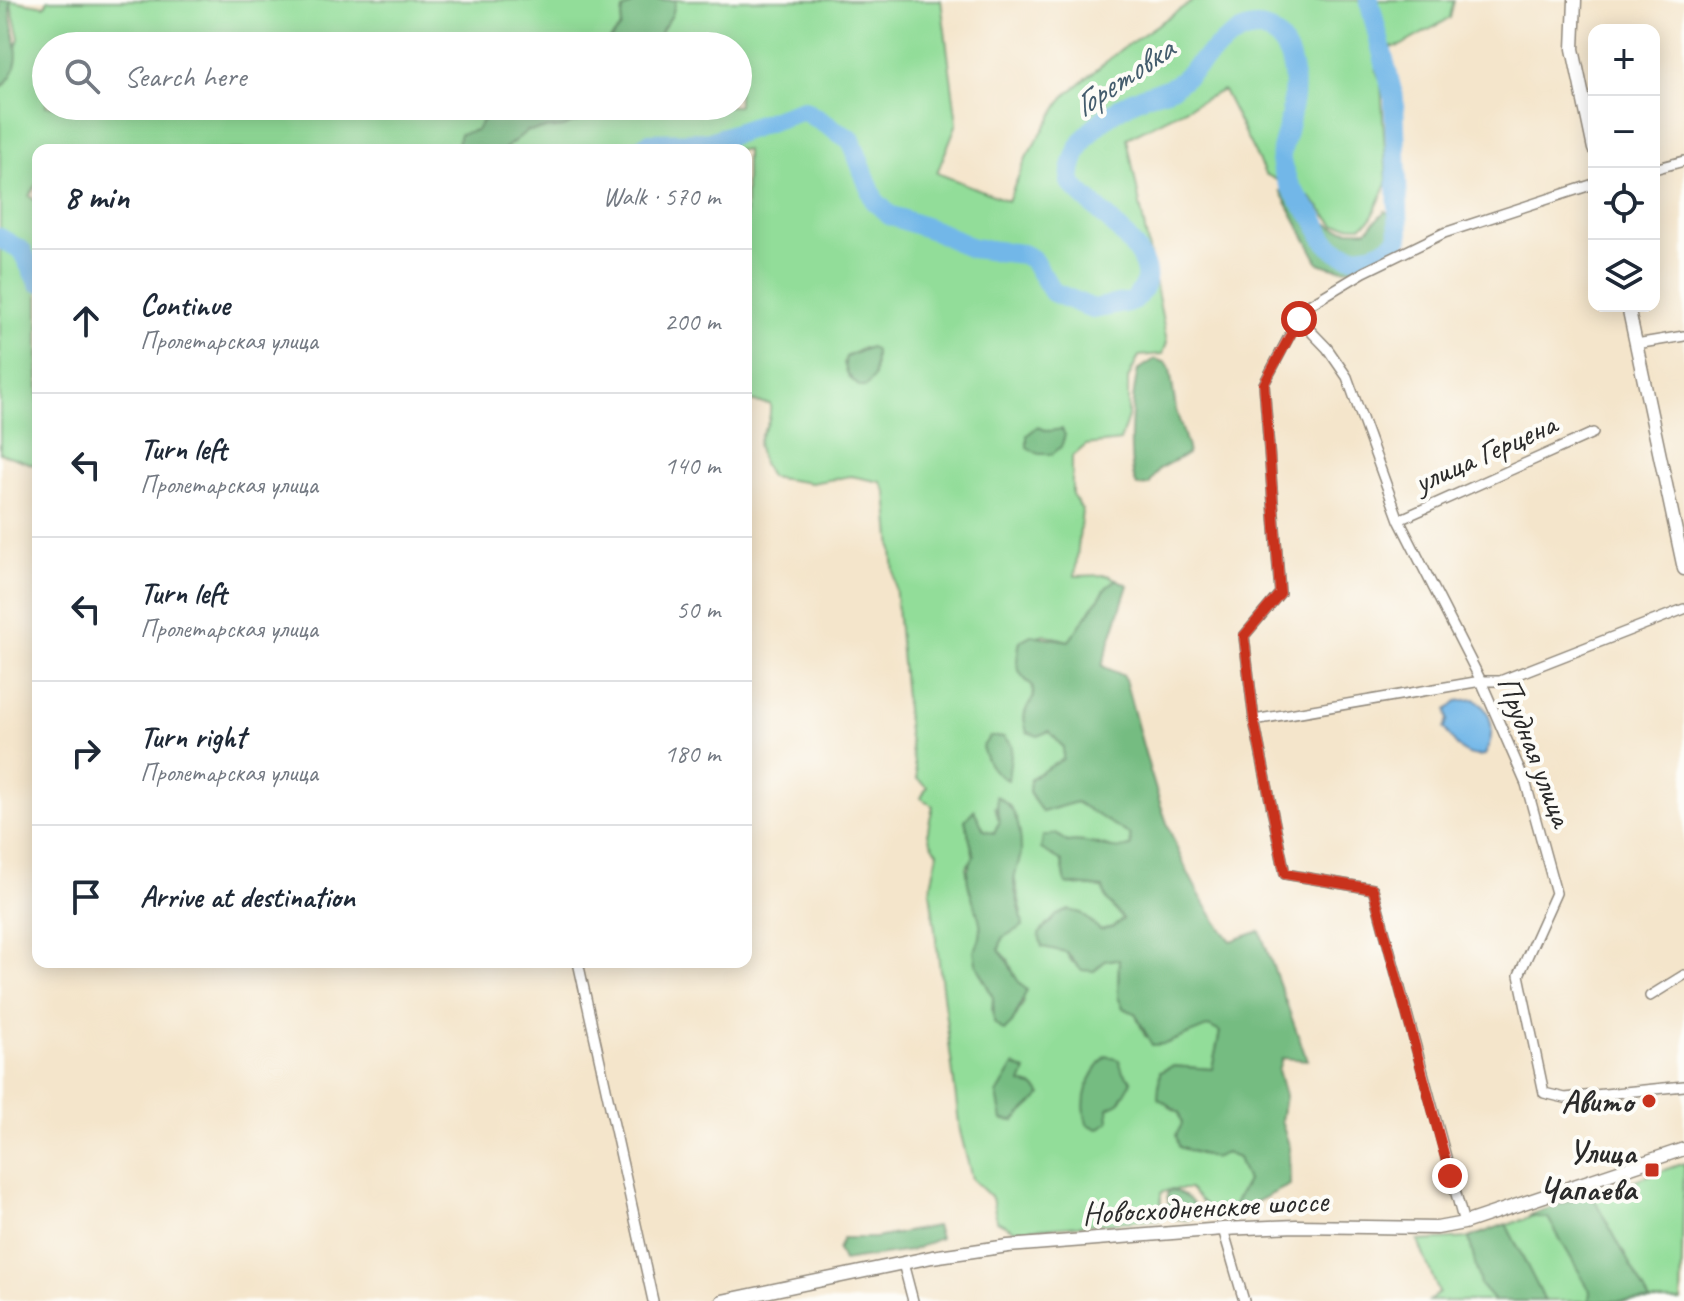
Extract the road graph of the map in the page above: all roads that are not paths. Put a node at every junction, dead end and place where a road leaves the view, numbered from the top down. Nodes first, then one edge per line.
1 (1575, 0) edge
2 (1588, 120) edge
3 (1684, 161) edge
4 (1658, 168) edge
5 (1588, 186) edge
6 (1629, 312) edge
7 (1299, 319) junction
8 (1684, 336) edge
9 (1636, 344) junction
10 (1593, 433) dead end
11 (1678, 512) edge
12 (1399, 520) junction
13 (1684, 569) edge
14 (1684, 609) edge
15 (1481, 681) junction
16 (1254, 720) junction
17 (579, 968) edge
18 (1684, 975) edge
19 (1650, 996) dead end
20 (1684, 1086) edge
21 (1684, 1149) edge
22 (1464, 1223) junction
23 (1223, 1229) junction
24 (903, 1263) junction
25 (653, 1301) edge
26 (722, 1301) edge
27 (913, 1301) edge
28 (1244, 1301) edge

1 - 2 street
3 - 4 street
5 - 7 street
6 - 9 street
7 - 12 street, Прудная улица
7 - 16 street
8 - 9 street
9 - 11 street
10 - 12 street, улица Герцена
11 - 13 street
12 - 15 street, Прудная улица
14 - 15 street
15 - 16 street
15 - 20 street, Прудная улица
16 - 22 street
17 - 25 street
18 - 19 street
21 - 22 street, Новосходненское шоссе
22 - 23 street, Новосходненское шоссе
23 - 24 street, Новосходненское шоссе
23 - 28 street
24 - 26 street, Новосходненское шоссе
24 - 27 street

